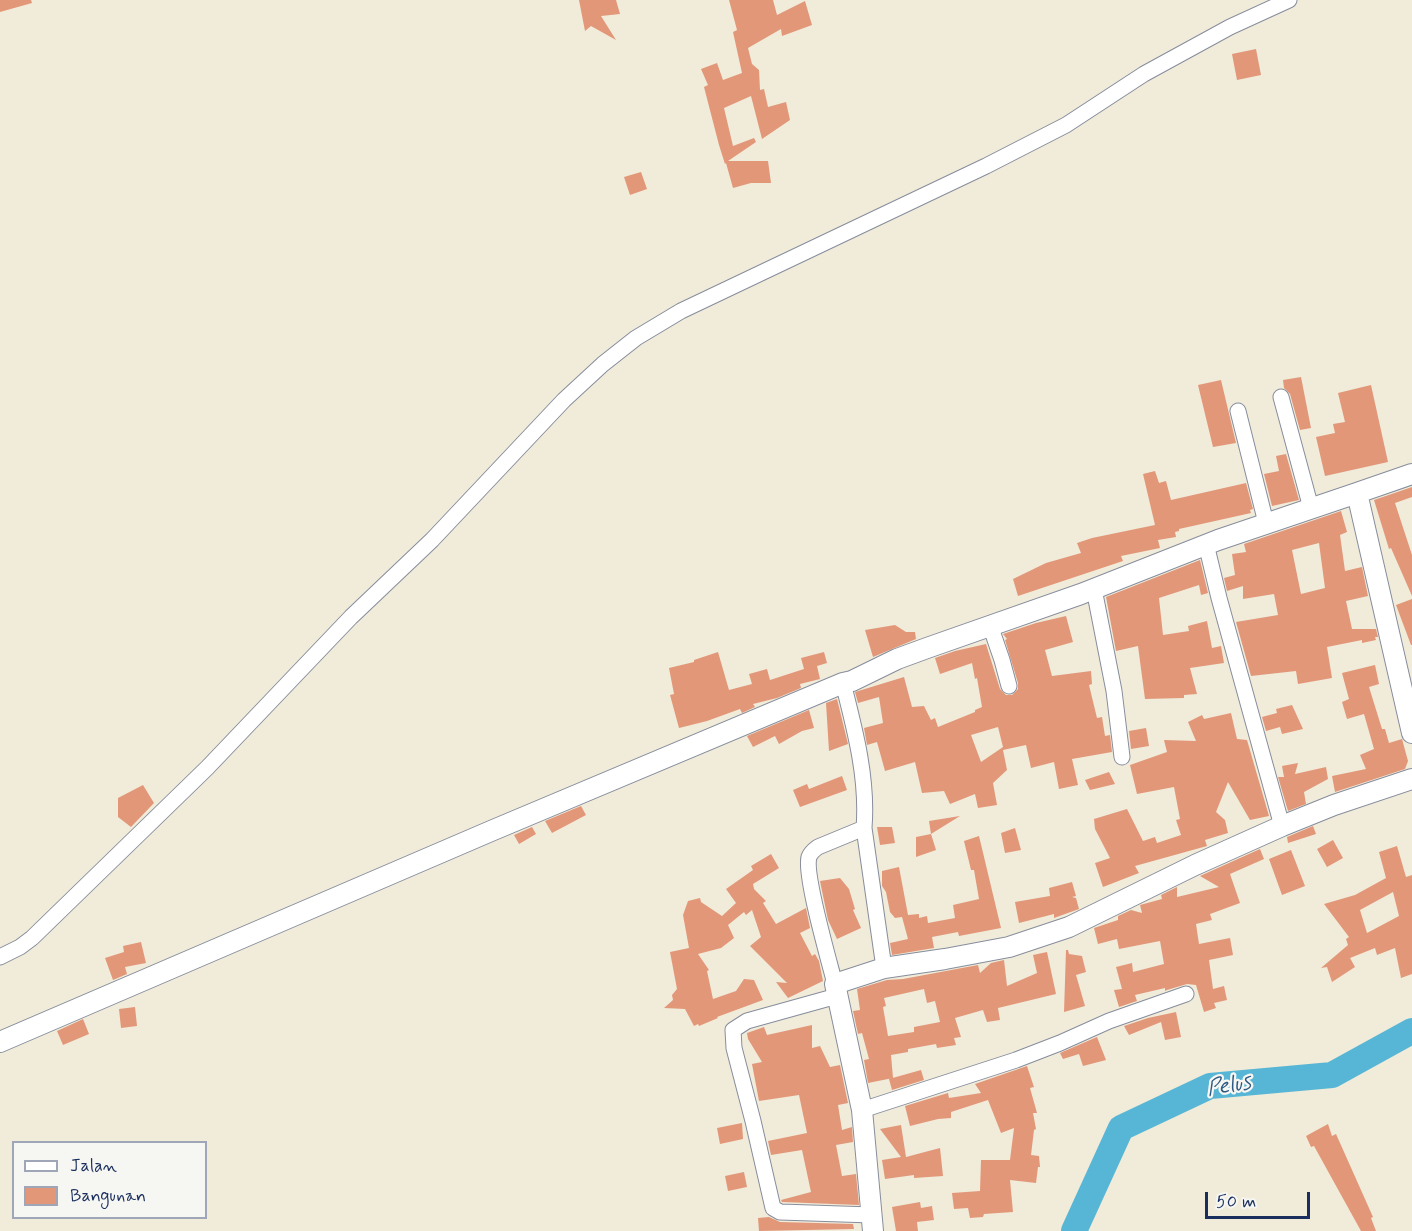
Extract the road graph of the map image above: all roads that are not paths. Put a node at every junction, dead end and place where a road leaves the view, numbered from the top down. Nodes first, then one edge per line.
1 (1289, 0) edge
2 (1281, 397) dead end
3 (1238, 411) dead end
4 (1412, 474) edge
5 (1357, 493) junction
6 (1311, 508) junction
7 (1266, 523) junction
8 (1206, 544) junction
9 (1094, 589) junction
10 (990, 625) junction
11 (843, 683) junction
12 (1009, 686) dead end
13 (1412, 733) edge
14 (1122, 757) dead end
15 (1412, 779) edge
16 (1282, 826) junction
17 (864, 828) junction
18 (0, 957) edge
19 (884, 968) junction
20 (836, 990) junction
21 (1186, 993) dead end
22 (0, 1042) edge
23 (861, 1110) junction
24 (872, 1223) edge

1 - 18 street
2 - 6 street
3 - 7 street
4 - 5 street
5 - 6 street
5 - 13 street
6 - 7 street
7 - 8 street
8 - 9 street
8 - 16 street
9 - 10 street
9 - 14 street
10 - 11 street
10 - 12 street
11 - 17 street
11 - 22 street
15 - 16 street
16 - 19 street
17 - 19 street
17 - 20 street
19 - 20 street
20 - 23 street
20 - 24 street
21 - 23 street
23 - 24 street

